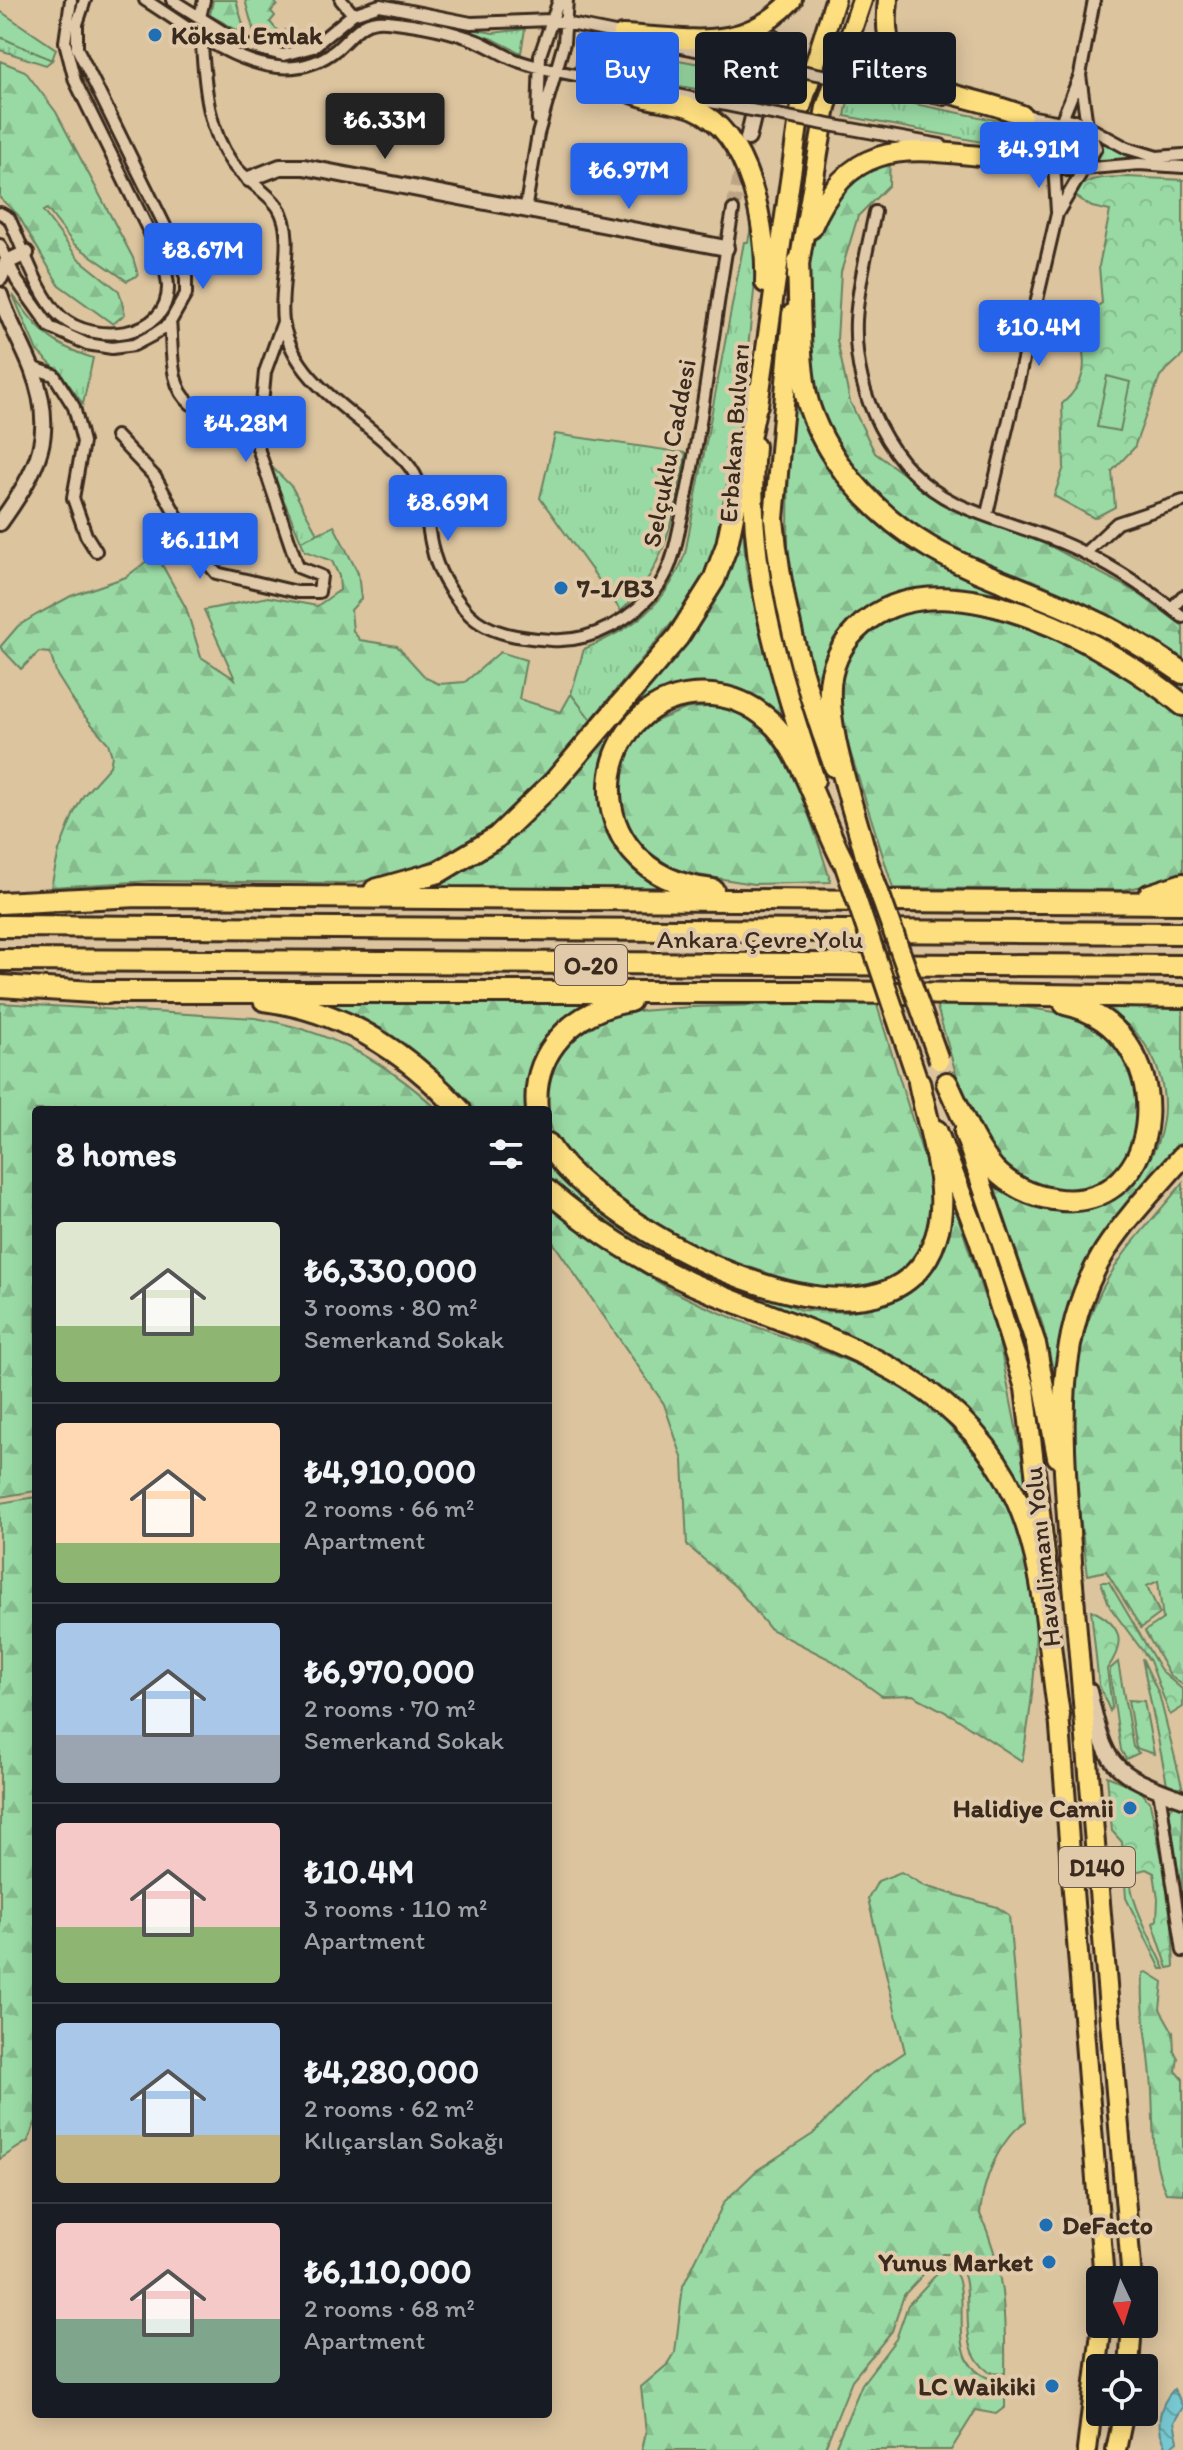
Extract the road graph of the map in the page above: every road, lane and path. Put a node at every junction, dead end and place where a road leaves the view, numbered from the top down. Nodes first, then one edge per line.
1 (71, 0) edge
2 (85, 0) edge
3 (145, 0) edge
4 (172, 0) edge
5 (204, 0) edge
6 (341, 0) edge
7 (373, 0) edge
8 (559, 0) edge
9 (567, 0) edge
10 (792, 0) edge
11 (835, 0) edge
12 (862, 0) edge
13 (888, 0) edge
14 (1094, 0) edge
15 (365, 10) junction
16 (353, 14) junction
17 (200, 17) junction
18 (550, 20) junction
19 (373, 21) junction
20 (565, 23) junction
21 (608, 32) edge
22 (201, 34) junction
23 (679, 38) edge
24 (679, 47) edge
25 (539, 68) junction
26 (556, 71) junction
27 (576, 75) edge
28 (1080, 75) junction
29 (679, 95) edge
30 (675, 104) edge
31 (756, 104) edge
32 (1022, 115) junction
33 (1061, 122) junction
34 (1087, 126) junction
35 (538, 134) junction
36 (748, 138) tunnel mouth
37 (1183, 155) edge
38 (1024, 159) junction
39 (1054, 163) junction
40 (1083, 167) junction
41 (1183, 167) edge
42 (249, 179) junction
43 (733, 210) tunnel mouth
44 (525, 211) junction
45 (875, 212) dead end
46 (0, 213) edge
47 (1057, 214) junction
48 (0, 245) edge
49 (726, 248) junction
50 (26, 253) junction
51 (7, 262) junction
52 (798, 262) junction
53 (0, 278) edge
54 (0, 295) edge
55 (170, 321) junction
56 (283, 322) junction
57 (31, 367) junction
58 (759, 390) junction
59 (191, 404) dead end
60 (116, 436) dead end
61 (1183, 501) edge
62 (987, 514) junction
63 (0, 523) edge
64 (96, 551) dead end
65 (1085, 553) junction
66 (1183, 596) edge
67 (1172, 608) junction
68 (1183, 617) edge
69 (1183, 673) edge
70 (1183, 705) edge
71 (866, 856) junction
72 (844, 863) junction
73 (1183, 884) edge
74 (264, 898) junction
75 (925, 902) junction
76 (0, 903) edge
77 (1041, 903) junction
78 (1183, 903) edge
79 (0, 926) edge
80 (1183, 933) edge
81 (0, 960) edge
82 (1183, 966) edge
83 (0, 986) edge
84 (94, 992) junction
85 (819, 992) junction
86 (934, 993) junction
87 (1183, 997) edge
88 (917, 1078) junction
89 (947, 1083) junction
90 (456, 1106) edge
91 (537, 1106) edge
92 (552, 1150) edge
93 (1183, 1156) edge
94 (552, 1194) edge
95 (1071, 1562) junction
96 (1078, 1643) junction
97 (1059, 1715) junction
98 (1118, 1769) junction
99 (1091, 1790) junction
100 (1159, 1790) junction
101 (1183, 1799) edge
102 (1181, 1903) edge
103 (1183, 1951) edge
104 (1103, 2266) edge
105 (1131, 2266) edge
106 (1100, 2338) edge
107 (1121, 2426) edge
108 (1087, 2450) edge
109 (1116, 2450) edge

1 - 50 street
2 - 55 street
3 - 22 street
4 - 17 street
5 - 17 street
6 - 16 street
7 - 15 street
8 - 18 street
9 - 20 street
10 - 23 highway
11 - 58 highway, Erbakan Bulvarı
12 - 52 highway, Erbakan Bulvarı
13 - 32 highway
14 - 28 street
15 - 16 street
15 - 18 street
16 - 17 street
16 - 19 street
18 - 20 street
18 - 25 street
19 - 22 street
19 - 25 street
20 - 21 street
20 - 26 street
22 - 42 street, Selçuklu Caddesi
24 - 32 street, bridge
25 - 26 street
25 - 35 street
26 - 27 street
26 - 35 street
28 - 33 street
28 - 34 street
29 - 38 street, bridge
30 - 58 highway
31 - 36 street
32 - 33 street
33 - 34 street
33 - 39 street
34 - 37 street
34 - 40 street
35 - 44 street
38 - 39 street
38 - 52 highway
39 - 40 street
39 - 47 street
40 - 41 street
40 - 47 street
42 - 44 street
42 - 56 street, Selçuklu Caddesi
43 - 49 street, Selçuklu Caddesi
44 - 49 street
45 - 62 street
46 - 50 street
47 - 62 street
48 - 51 street
49 - 56 street, Selçuklu Caddesi
50 - 51 street
51 - 53 street
51 - 55 street
52 - 69 highway
52 - 71 highway, Erbakan Bulvarı
54 - 57 street
55 - 59 street
56 - 60 street
57 - 63 street
57 - 64 street
58 - 72 highway, Erbakan Bulvarı
58 - 74 highway
61 - 65 street
62 - 65 street
65 - 67 street
66 - 67 street
67 - 68 street
70 - 71 highway
71 - 89 highway, Havalimanı Yolu / D140, bridge
72 - 75 highway
72 - 88 highway, Havalimanı Yolu, bridge
73 - 77 highway
74 - 75 highway
74 - 76 highway
75 - 77 highway
77 - 78 highway
79 - 80 highway, Ankara Çevre Yolu / O-20
81 - 82 highway, Ankara Çevre Yolu / O-20
83 - 84 highway
84 - 85 highway
84 - 90 highway
85 - 86 highway
85 - 91 highway
86 - 87 highway
86 - 89 highway
88 - 92 highway
88 - 97 highway, Havalimanı Yolu / D140
89 - 95 highway, Havalimanı Yolu / D140
93 - 95 highway
94 - 97 highway
95 - 96 highway, Havalimanı Yolu / D140
96 - 98 street
96 - 99 highway, Havalimanı Yolu / D140
97 - 104 highway, Havalimanı Yolu / D140
98 - 99 street
98 - 100 street
99 - 105 highway, Havalimanı Yolu / D140
100 - 101 street
100 - 102 street
102 - 103 street
106 - 108 highway
107 - 109 highway

